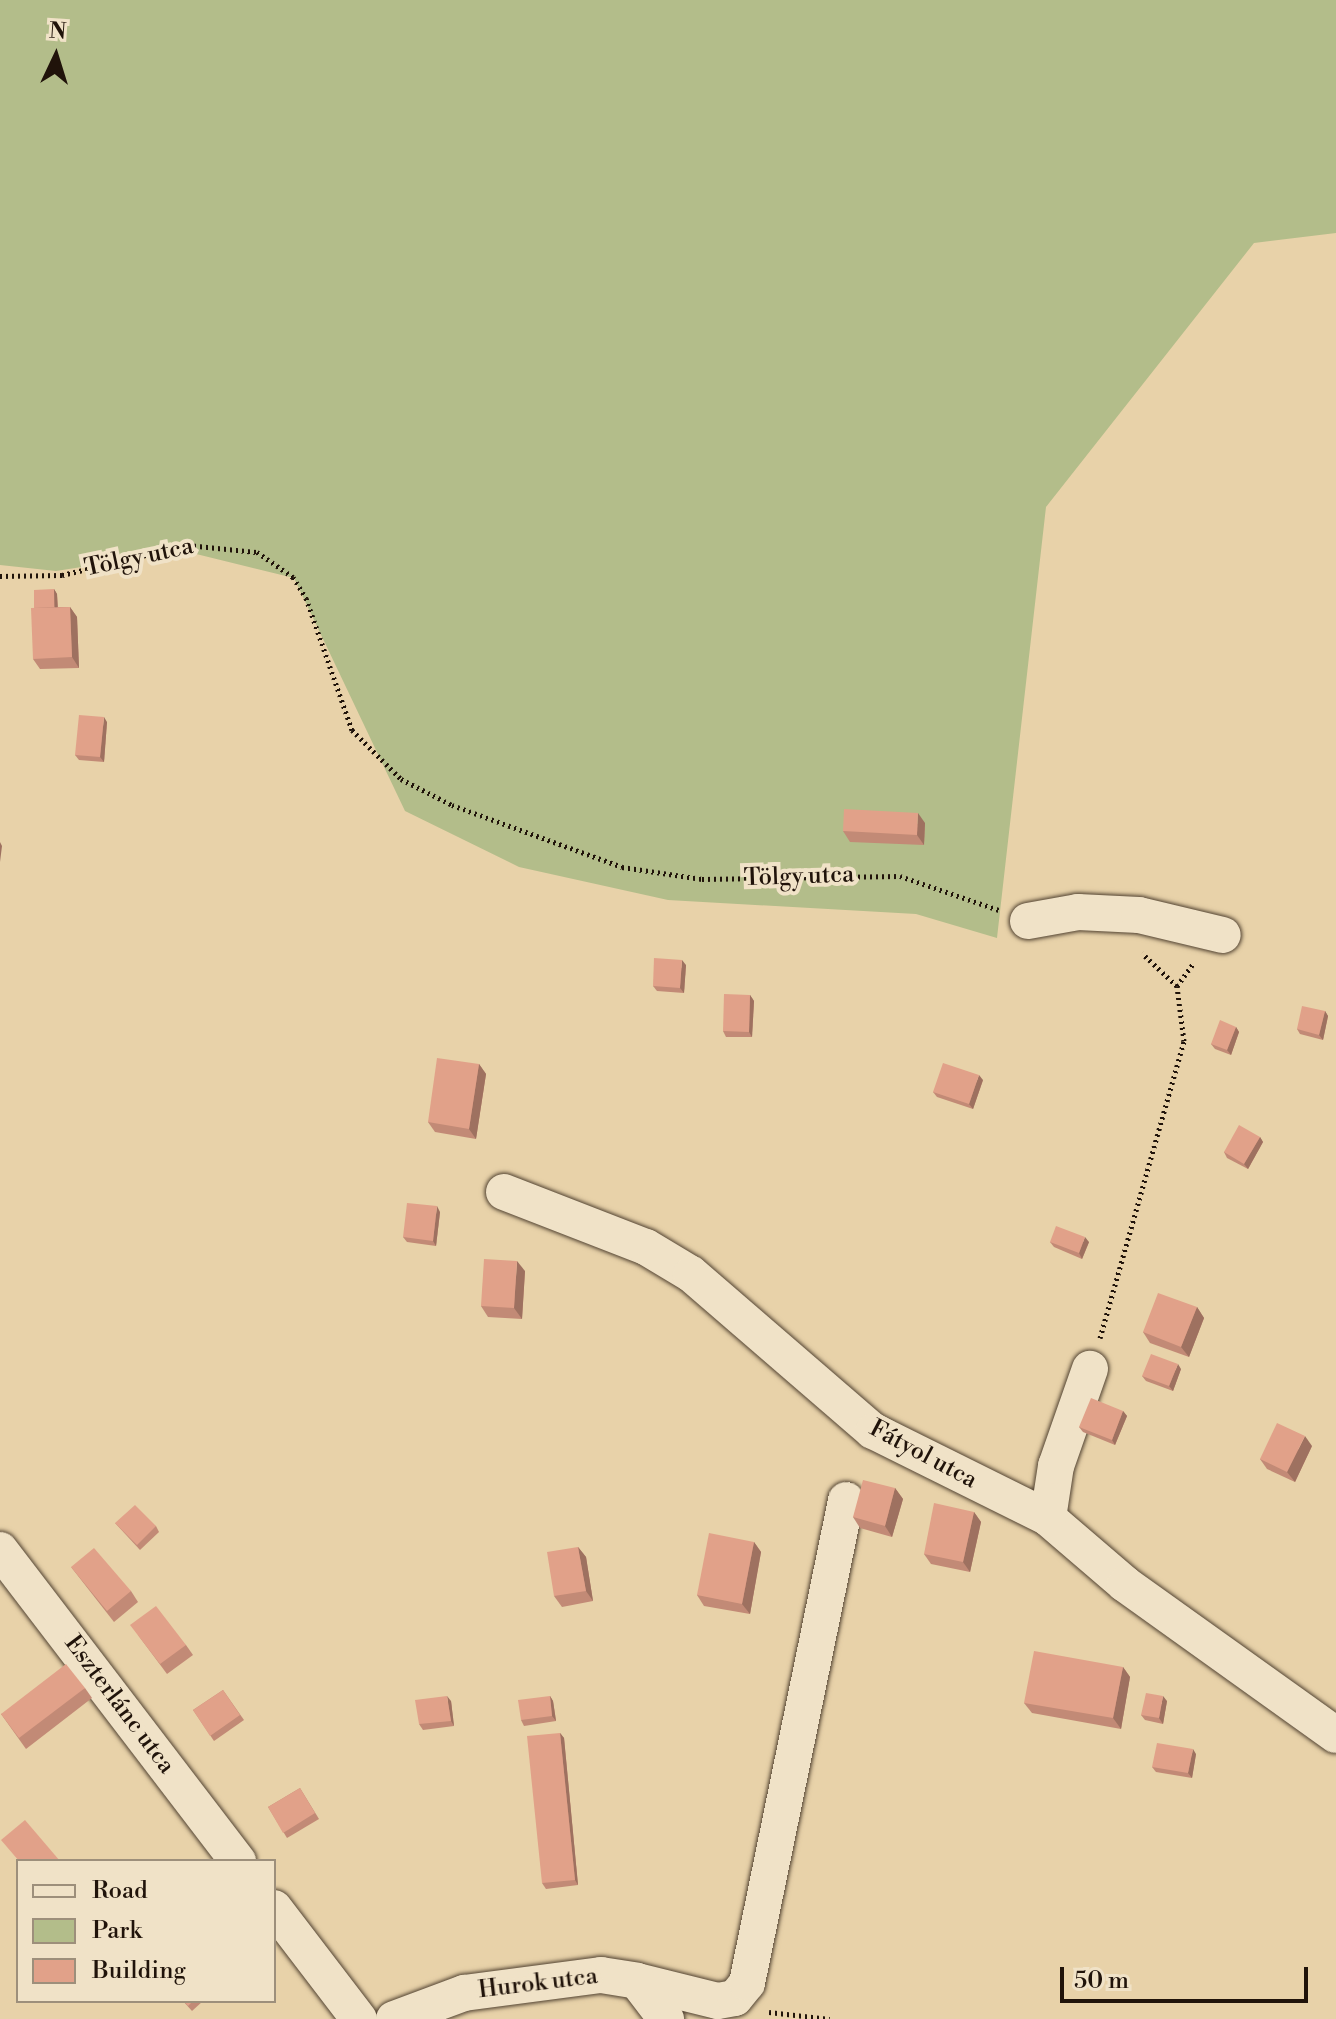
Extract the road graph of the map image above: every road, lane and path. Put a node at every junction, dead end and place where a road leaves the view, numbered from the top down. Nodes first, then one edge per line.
1 (0, 576) edge
2 (1028, 921) joint
3 (1223, 935) dead end
4 (1131, 947) dead end
5 (504, 1192) dead end
6 (1090, 1369) joint
7 (846, 1500) dead end
8 (1048, 1518) junction
9 (0, 1550) edge
10 (1336, 1735) edge
11 (236, 1859) edge
12 (276, 1911) edge
13 (637, 1981) junction
14 (735, 1998) junction
15 (359, 2019) edge
16 (394, 2019) edge
17 (666, 2019) edge
18 (830, 2019) edge

1 - 2 path, Tölgy utca
2 - 3 street
4 - 6 path
5 - 8 street, Fátyol utca
6 - 8 street
7 - 14 street
8 - 10 street, Fátyol utca
9 - 11 street, Eszterlánc utca
12 - 15 street
13 - 14 street, Hurok utca
13 - 16 street, Hurok utca
13 - 17 street
14 - 18 path

